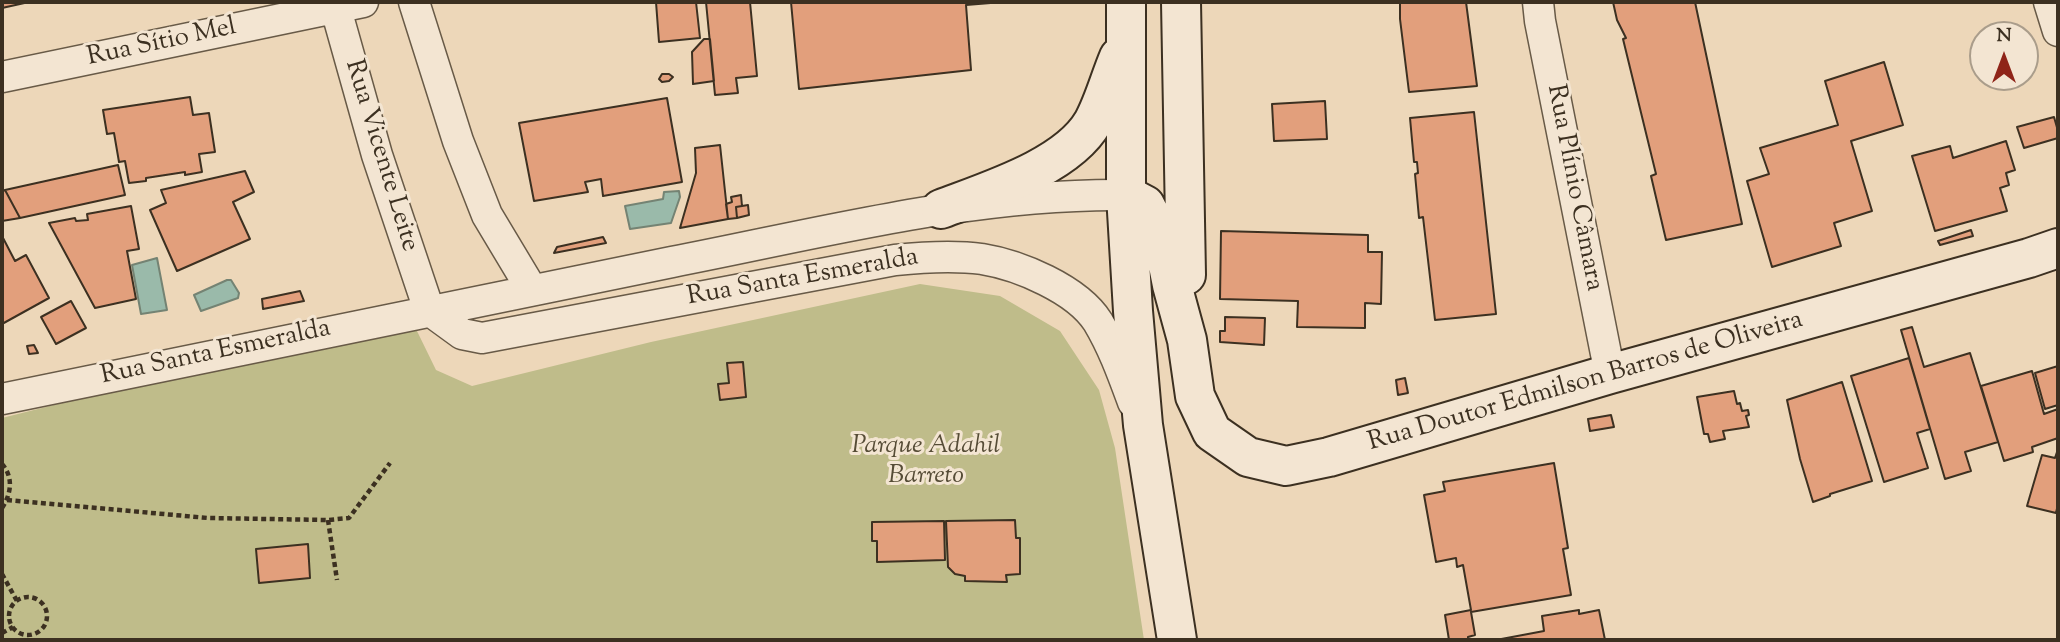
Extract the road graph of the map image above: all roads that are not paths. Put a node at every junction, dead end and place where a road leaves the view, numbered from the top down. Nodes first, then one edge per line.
1 (414, 2) edge
2 (1181, 2) edge
3 (1538, 2) edge
4 (2049, 2) edge
5 (344, 4) edge
6 (1126, 20) edge
7 (2058, 31) edge
8 (2, 77) edge
9 (1126, 195) junction
10 (941, 209) junction
11 (2058, 248) edge
12 (532, 290) junction
13 (429, 310) junction
14 (1187, 340) junction
15 (1610, 374) junction
16 (2, 399) edge
17 (1143, 425) junction
18 (1177, 640) edge

1 - 12 street
2 - 14 street
3 - 15 street, Rua Plínio Câmara
4 - 7 street
5 - 8 street, Rua Sítio Mel
5 - 13 street, Rua Vicente Leite
6 - 9 street
6 - 10 street
9 - 10 street, Rua Santa Esmeralda
9 - 14 street
9 - 17 street
10 - 12 street, Rua Santa Esmeralda
11 - 15 street, Rua Doutor Edmilson Barros de Oliveira
12 - 13 street, Rua Santa Esmeralda
13 - 16 street, Rua Santa Esmeralda
13 - 17 street, Rua Santa Esmeralda
14 - 15 street, Rua Doutor Edmilson Barros de Oliveira
17 - 18 street

